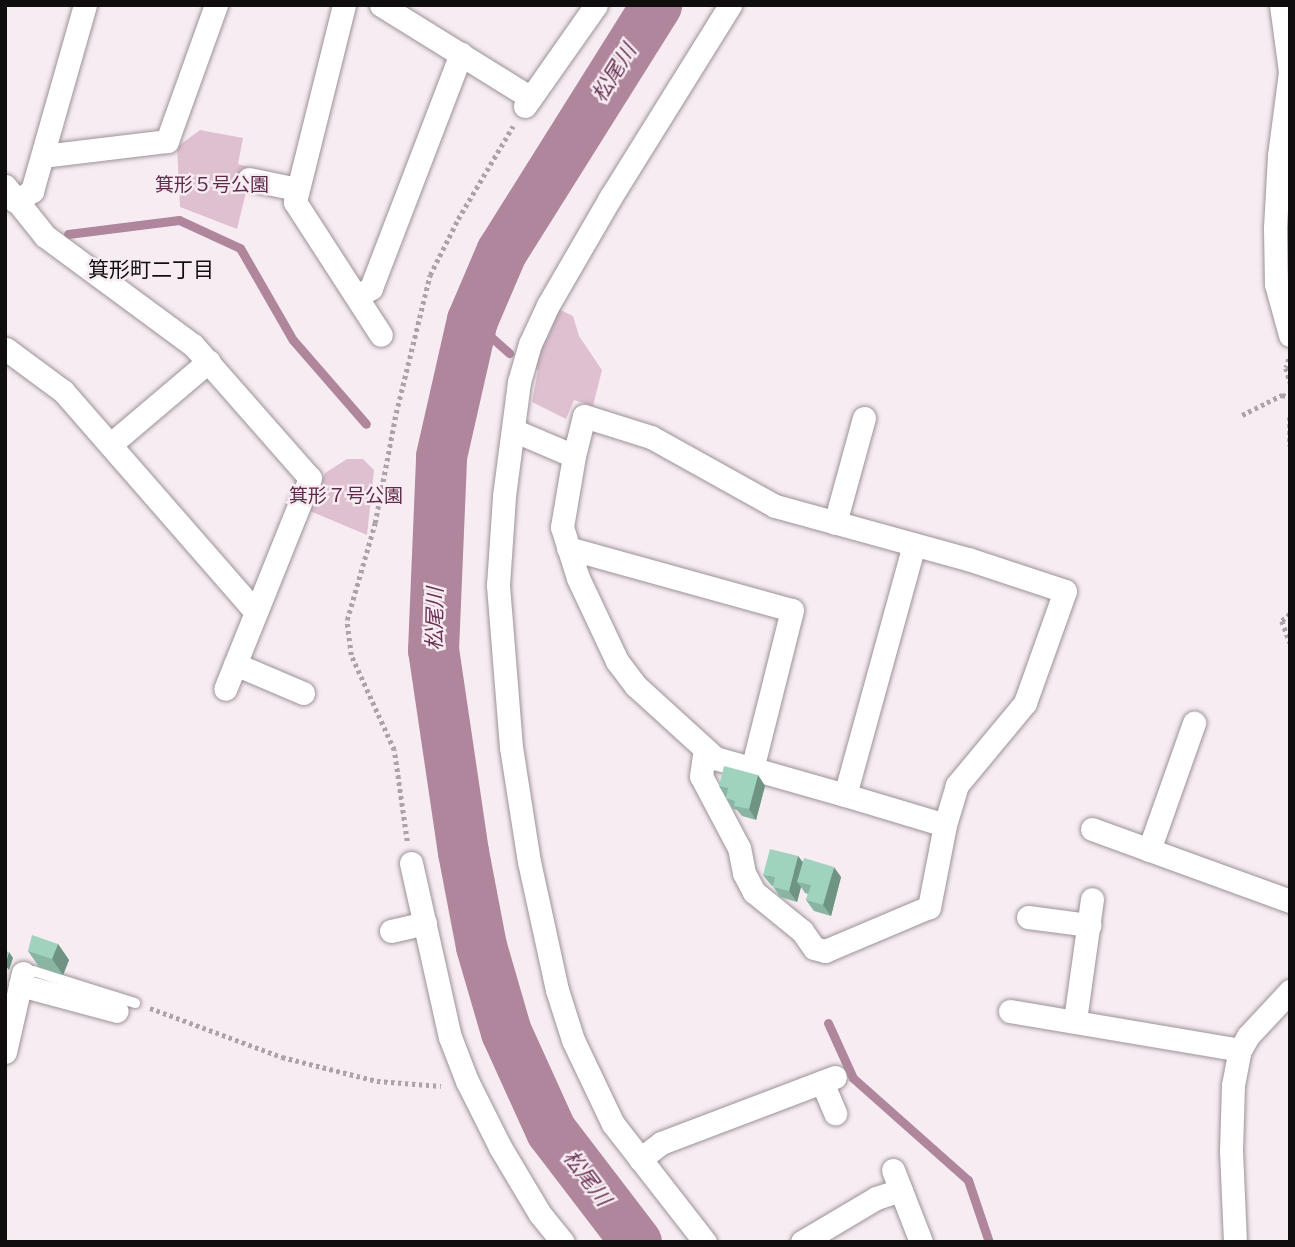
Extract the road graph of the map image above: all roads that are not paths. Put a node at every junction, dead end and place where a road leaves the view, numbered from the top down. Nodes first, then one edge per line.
1 (85, 5) edge
2 (216, 5) edge
3 (344, 5) edge
4 (381, 5) edge
5 (596, 5) edge
6 (730, 5) edge
7 (1281, 5) edge
8 (461, 54) junction
9 (1290, 72) edge
10 (43, 156) junction
11 (250, 179) dead end
12 (297, 189) junction
13 (10, 193) edge
14 (1283, 213) edge
15 (357, 298) junction
16 (381, 335) dead end
17 (1290, 335) edge
18 (6, 349) edge
19 (209, 361) junction
20 (864, 418) dead end
21 (513, 430) junction
22 (111, 444) junction
23 (574, 456) junction
24 (835, 523) junction
25 (914, 544) junction
26 (568, 548) junction
27 (256, 612) junction
28 (235, 664) junction
29 (225, 689) dead end
30 (303, 693) dead end
31 (1194, 723) dead end
32 (705, 749) junction
33 (752, 769) junction
34 (845, 795) junction
35 (945, 825) junction
36 (1093, 829) dead end
37 (1149, 850) junction
38 (411, 863) road end
39 (1092, 899) dead end
40 (1290, 901) edge
41 (1028, 917) dead end
42 (425, 923) junction
43 (1089, 925) junction
44 (391, 931) dead end
45 (1290, 991) edge
46 (126, 1007) road end
47 (1010, 1011) dead end
48 (1075, 1020) junction
49 (1240, 1050) junction
50 (5, 1052) edge
51 (835, 1113) dead end
52 (640, 1159) junction
53 (808, 1240) edge
54 (563, 1242) edge
55 (705, 1242) edge
56 (921, 1242) edge
57 (1235, 1242) edge

1 - 10 street
2 - 10 street
3 - 12 street
4 - 8 street
5 - 8 street
6 - 21 street
7 - 9 street
8 - 15 street
9 - 14 street
10 - 13 street
11 - 12 street
12 - 15 street
13 - 19 street
14 - 17 street
15 - 16 street
18 - 22 street
19 - 22 street
19 - 27 street
20 - 24 street
21 - 23 street
21 - 52 street
22 - 27 street
23 - 24 street
23 - 26 street
24 - 25 street
25 - 34 street
25 - 35 street
26 - 32 street
26 - 33 street
27 - 28 street
28 - 29 street
28 - 30 street
31 - 37 street
32 - 33 street
32 - 35 street
33 - 34 street
34 - 35 street
36 - 37 street
37 - 40 street
38 - 42 street
39 - 43 street
41 - 43 street
42 - 44 street
42 - 54 street
43 - 48 street
45 - 49 street
46 - 50 street
47 - 48 street
48 - 49 street
49 - 57 street
51 - 52 street
52 - 55 street
53 - 56 street

